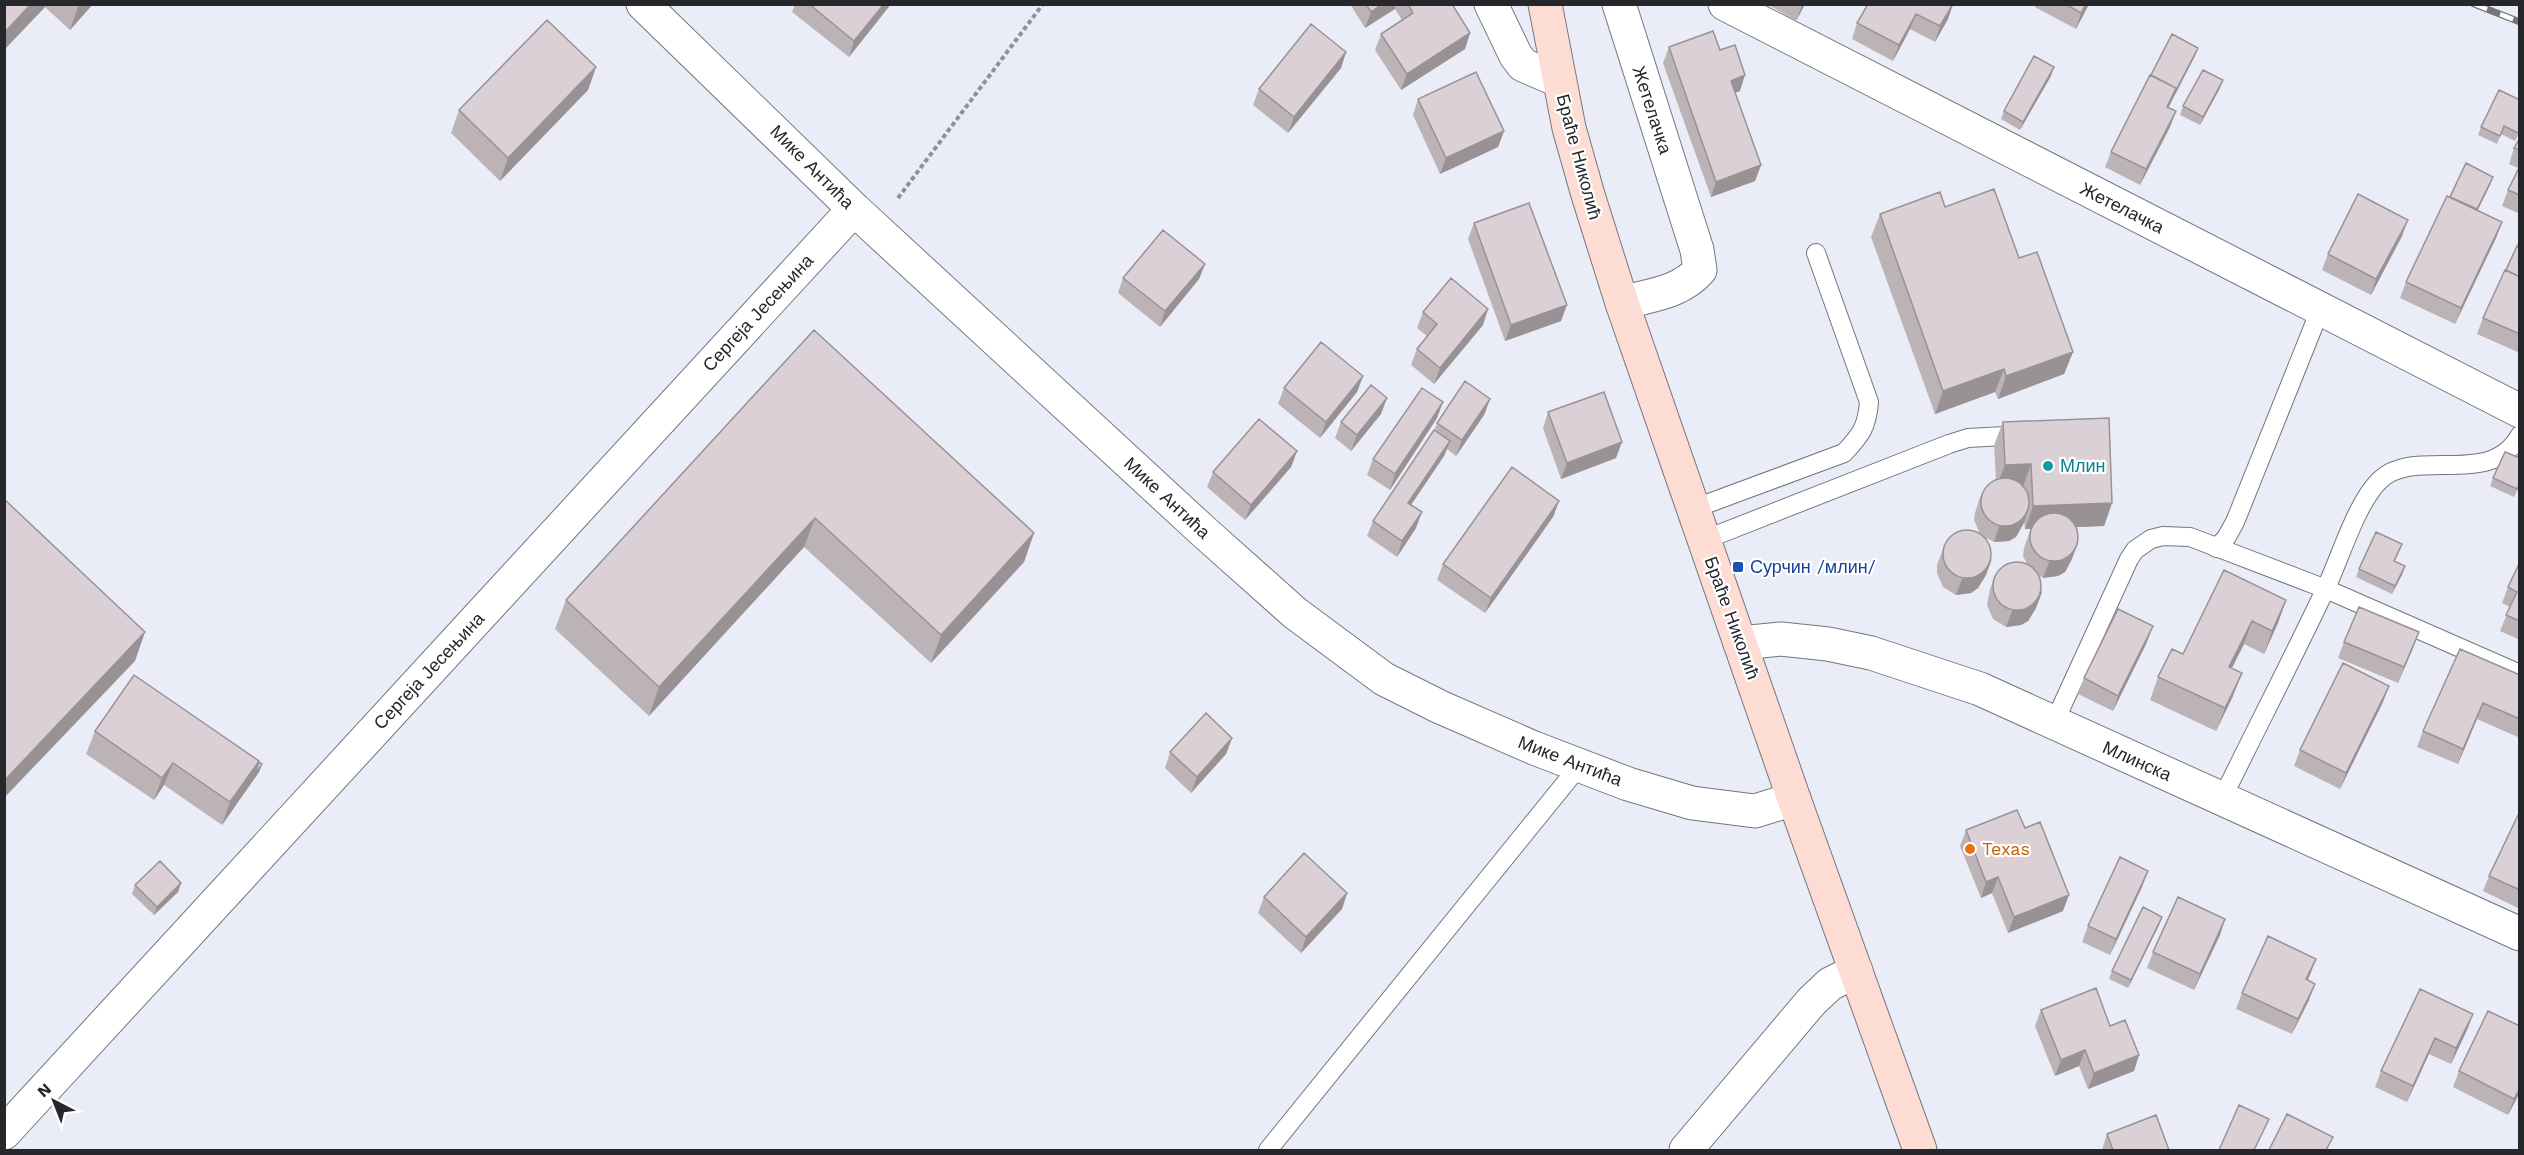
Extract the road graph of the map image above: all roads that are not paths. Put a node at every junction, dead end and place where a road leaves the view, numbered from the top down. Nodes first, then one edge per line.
1 (643, 4) edge
2 (1491, 4) edge
3 (1545, 4) edge
4 (1619, 4) edge
5 (1725, 4) edge
6 (1558, 80) junction
7 (865, 218) junction
8 (1816, 253) dead end
9 (1622, 303) junction
10 (2320, 310) junction
11 (2520, 411) edge
12 (2039, 434) edge
13 (2520, 435) edge
14 (1693, 509) junction
15 (1704, 540) junction
16 (2216, 548) junction
17 (2326, 589) junction
18 (1740, 643) junction
19 (2520, 674) edge
20 (2054, 723) junction
21 (1580, 765) junction
22 (1794, 799) junction
23 (2222, 799) junction
24 (2520, 934) edge
25 (1856, 971) junction
26 (4, 1133) edge
27 (1268, 1150) edge
28 (1686, 1150) edge
29 (1920, 1150) edge

1 - 7 street, Мике Антића
2 - 6 street, Браће Николић
3 - 6 main road, Браће Николић
4 - 9 street, Жетелачка
5 - 10 street, Жетелачка
6 - 9 main road, Браће Николић
7 - 21 street, Мике Антића
7 - 26 street, Сергеја Јесењина
8 - 14 lane
9 - 14 main road, Браће Николић
10 - 11 street, Жетелачка
10 - 16 lane
12 - 15 lane
13 - 17 lane
14 - 15 main road, Браће Николић
15 - 18 main road, Браће Николић
16 - 17 lane
16 - 20 lane
17 - 19 lane
17 - 23 lane
18 - 20 street, Млинска
18 - 22 main road, Браће Николић
20 - 23 street, Млинска
21 - 22 street, Мике Антића
21 - 27 lane
22 - 25 main road, Браће Николић
23 - 24 street, Млинска
25 - 28 street
25 - 29 main road, Браће Николић

